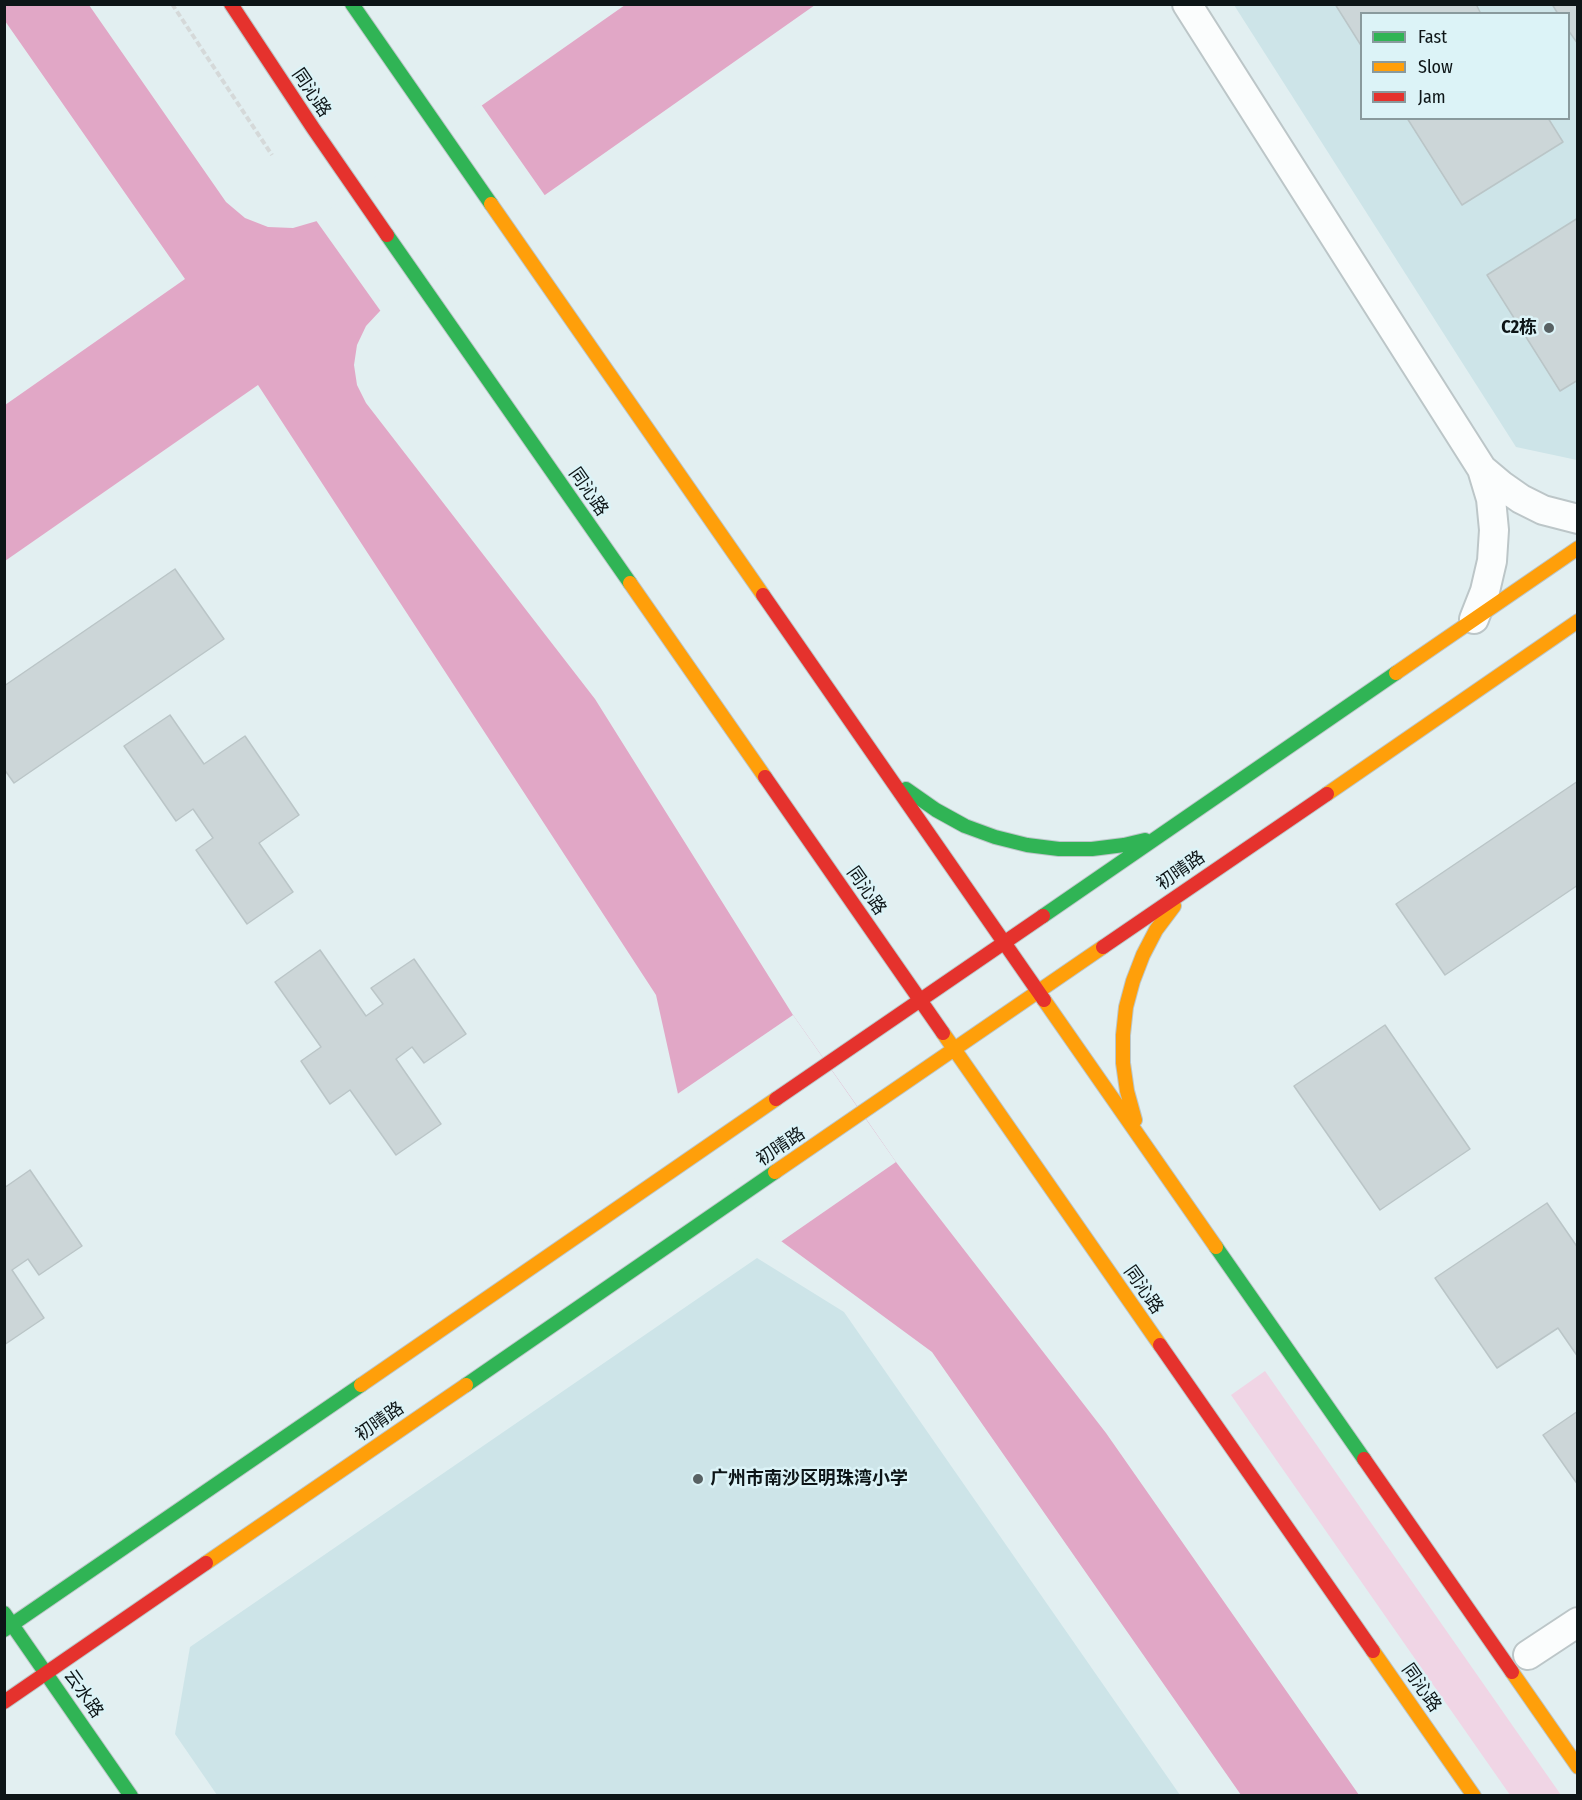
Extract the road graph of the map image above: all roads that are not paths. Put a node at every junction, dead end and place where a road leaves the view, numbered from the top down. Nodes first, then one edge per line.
1 (231, 4) edge
2 (352, 4) edge
3 (1187, 4) edge
4 (1482, 469) junction
5 (1578, 519) edge
6 (1578, 548) edge
7 (1474, 620) junction
8 (1576, 624) edge
9 (884, 771) junction
10 (1156, 838) junction
11 (1191, 886) junction
12 (1004, 943) junction
13 (1038, 992) junction
14 (920, 1000) junction
15 (954, 1049) junction
16 (1144, 1144) junction
17 (7, 1622) edge
18 (1578, 1622) edge
19 (1528, 1655) dead end
20 (46, 1673) junction
21 (4, 1702) edge
22 (1578, 1767) edge
23 (131, 1796) edge
24 (1474, 1796) edge

1 - 14 main road, 同沁路
2 - 9 main road
3 - 4 street
4 - 5 street
4 - 7 street
6 - 7 main road
7 - 10 main road
8 - 11 main road, 初晴路
9 - 10 main road
9 - 12 main road
10 - 12 main road
11 - 13 main road, 初晴路
11 - 16 main road
12 - 13 main road
12 - 14 main road
13 - 15 main road, 初晴路
13 - 16 main road
14 - 15 main road, 同沁路
14 - 17 main road
15 - 20 main road, 初晴路
15 - 24 main road, 同沁路
16 - 22 main road
17 - 20 main road, 云水路
18 - 19 street
20 - 21 main road, 初晴路
20 - 23 main road, 云水路

